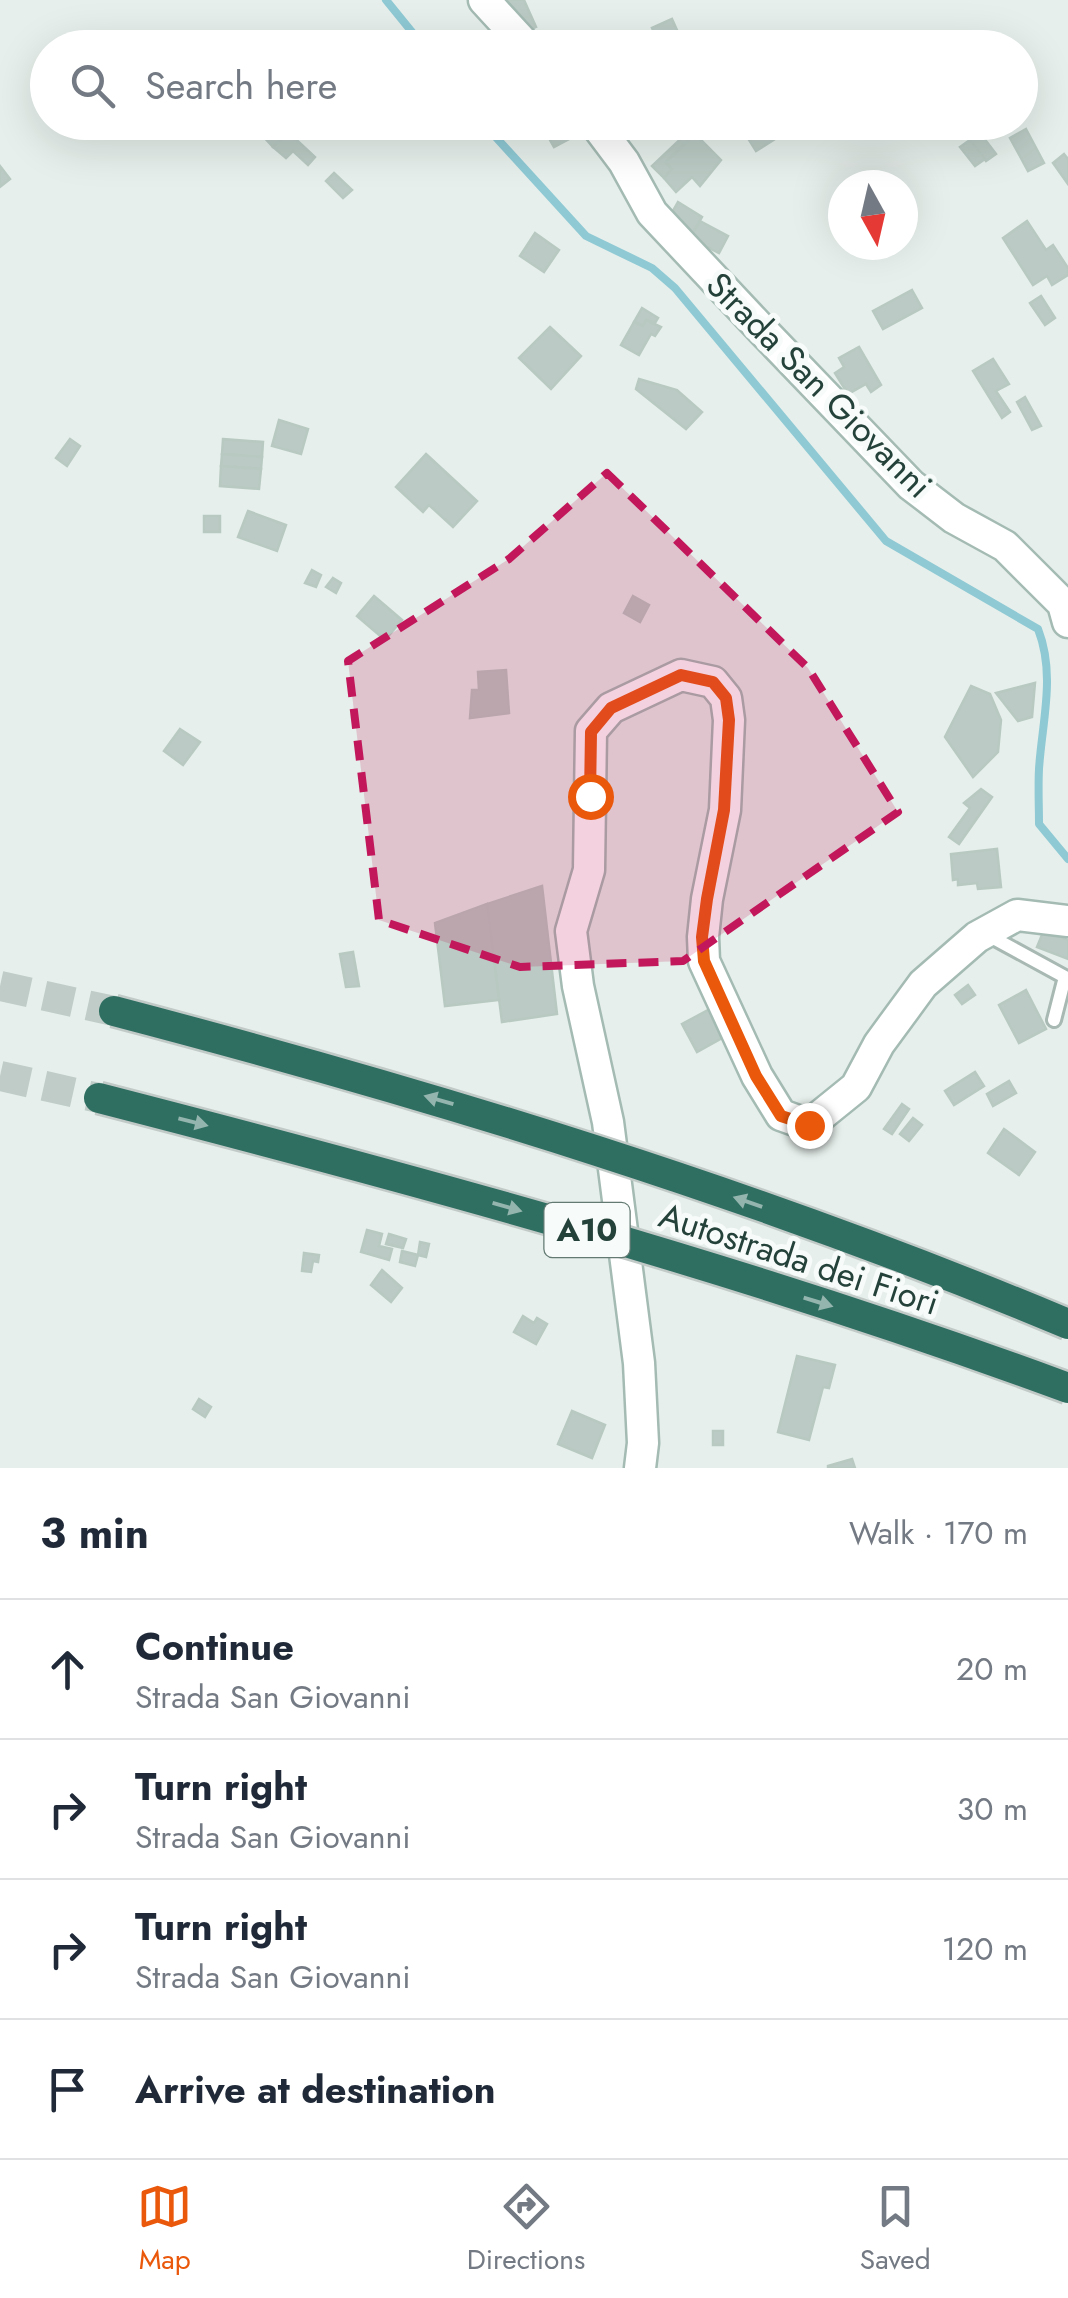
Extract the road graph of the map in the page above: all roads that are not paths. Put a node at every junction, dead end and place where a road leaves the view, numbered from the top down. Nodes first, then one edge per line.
1 (484, 0) edge
2 (512, 30) edge
3 (608, 140) edge
4 (1068, 622) edge
5 (1068, 921) edge
6 (984, 933) junction
7 (114, 1011) tunnel mouth
8 (1054, 1020) dead end
9 (99, 1098) tunnel mouth
10 (1068, 1324) edge
11 (1068, 1388) edge
12 (640, 1468) edge

1 - 2 street
3 - 4 street, Strada San Giovanni
5 - 6 street
6 - 8 lane
6 - 12 street
10 -> 7 highway, Autostrada dei Fiori / A10, bridge
9 -> 11 highway, Autostrada dei Fiori / A10, bridge

